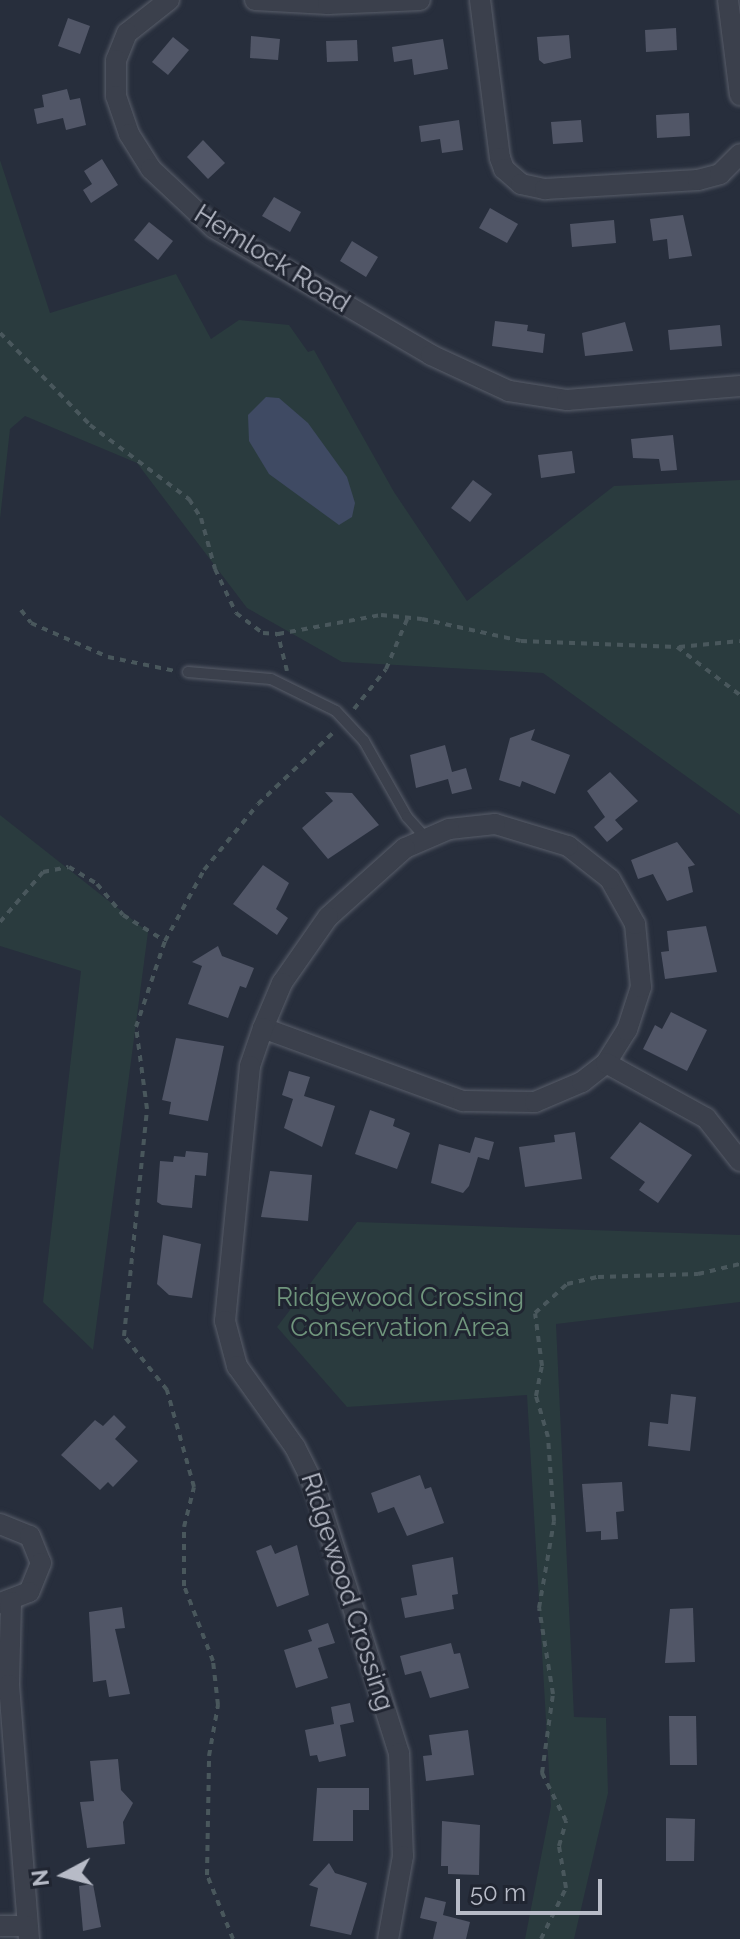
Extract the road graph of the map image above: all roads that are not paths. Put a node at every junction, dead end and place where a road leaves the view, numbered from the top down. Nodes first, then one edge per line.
1 (169, 0) edge
2 (255, 0) edge
3 (420, 0) edge
4 (480, 0) edge
5 (728, 0) edge
6 (740, 95) edge
7 (740, 154) edge
8 (740, 386) edge
9 (188, 672) road end
10 (426, 838) junction
11 (263, 1028) junction
12 (606, 1063) junction
13 (740, 1161) edge
14 (0, 1524) edge
15 (6, 1602) edge
16 (0, 1926) edge
17 (28, 1932) edge
18 (388, 1939) edge

1 - 8 street, Hemlock Road
2 - 3 street
4 - 7 street
5 - 6 street
9 - 10 lane
10 - 11 street, Ridgewood Crossing
10 - 12 street, Ridgewood Crossing
11 - 12 street, Ridgewood Crossing
11 - 18 street, Ridgewood Crossing
12 - 13 street
14 - 15 street
15 - 17 street
16 - 17 street

